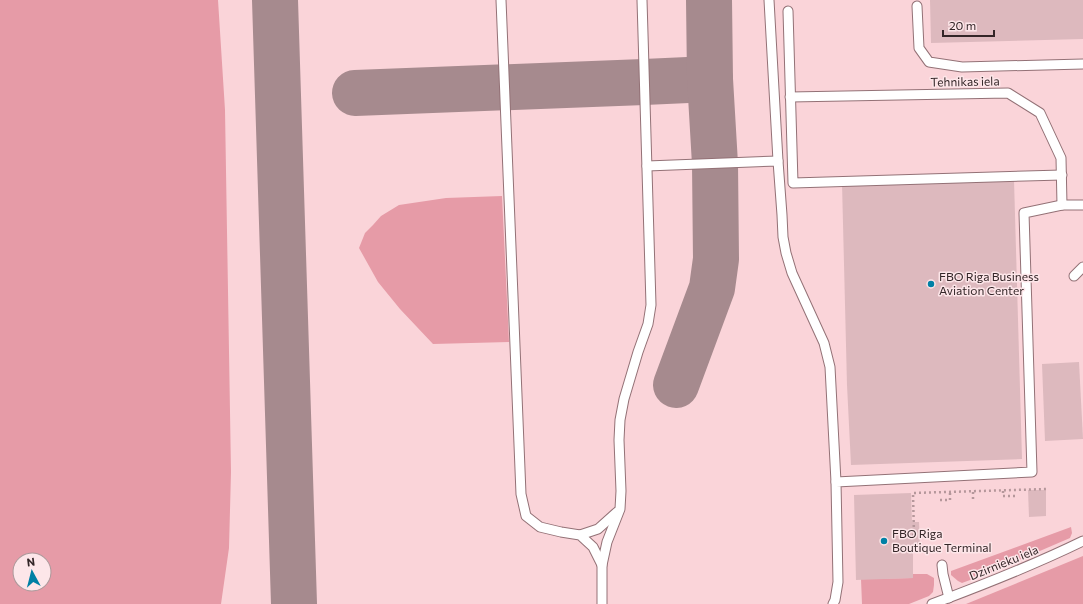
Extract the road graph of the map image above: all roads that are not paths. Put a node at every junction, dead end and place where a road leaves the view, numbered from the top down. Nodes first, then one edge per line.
1 (500, 0) edge
2 (642, 0) edge
3 (769, 0) edge
4 (917, 6) dead end
5 (788, 12) dead end
6 (1083, 64) edge
7 (790, 97) junction
8 (778, 161) junction
9 (647, 166) junction
10 (1062, 176) junction
11 (1062, 205) junction
12 (1083, 205) edge
13 (1083, 267) edge
14 (1074, 276) dead end
15 (836, 482) junction
16 (620, 509) junction
17 (580, 535) junction
18 (1083, 541) edge
19 (602, 565) junction
20 (942, 565) dead end
21 (949, 598) junction
22 (602, 604) edge
23 (833, 604) edge
24 (932, 604) edge

1 - 17 lane
2 - 9 lane
3 - 8 lane
4 - 6 lane
5 - 7 lane
7 - 10 lane, Tehnikas iela
7 - 10 lane
8 - 9 lane
8 - 15 lane
9 - 16 lane
10 - 11 lane, Tehnikas iela
11 - 12 lane
11 - 15 lane
13 - 14 lane
15 - 23 lane
16 - 17 lane
16 - 19 lane
17 - 19 lane
18 - 21 lane, Dzirnieku iela
19 - 22 lane
20 - 21 lane
21 - 24 lane, Dzirnieku iela

